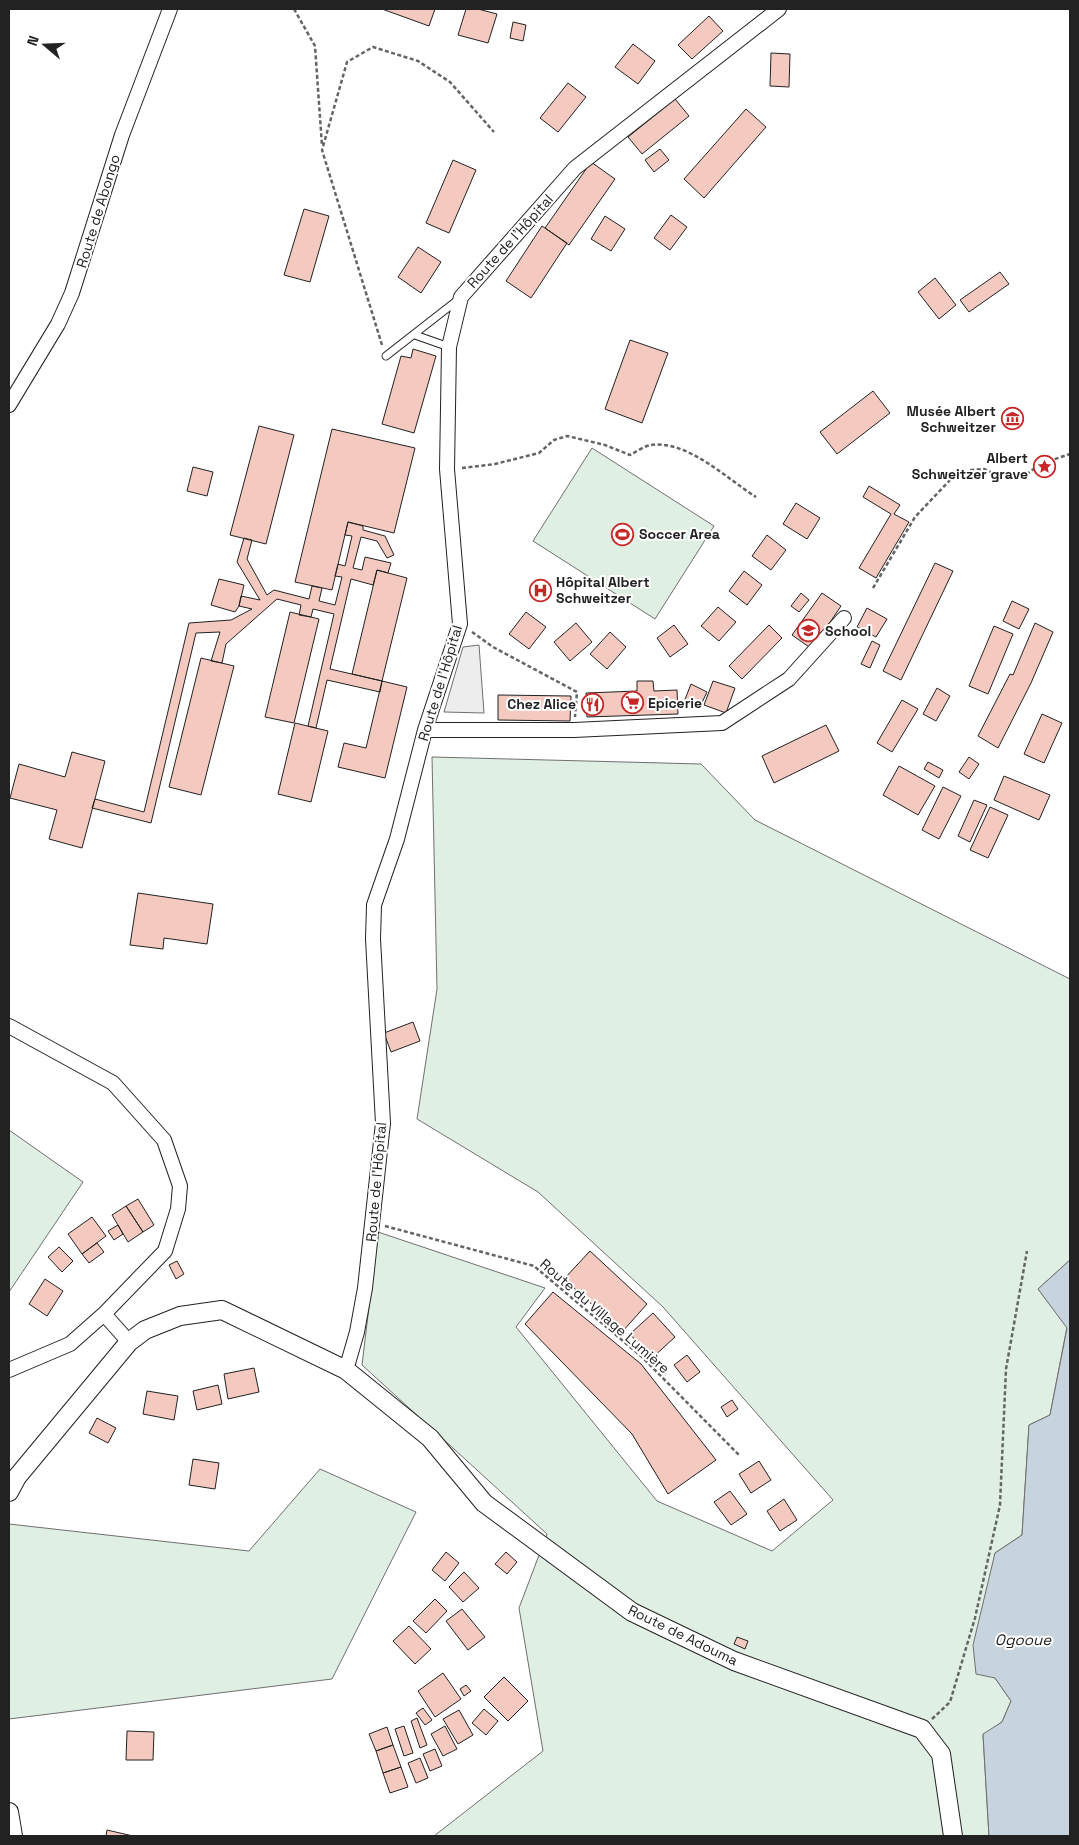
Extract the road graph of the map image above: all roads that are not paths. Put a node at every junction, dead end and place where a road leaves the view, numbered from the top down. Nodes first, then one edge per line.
1 (170, 9) edge
2 (778, 9) edge
3 (461, 297) junction
4 (415, 335) junction
5 (450, 347) junction
6 (386, 356) road end
7 (9, 405) edge
8 (844, 618) dead end
9 (425, 730) junction
10 (9, 1026) edge
11 (104, 1314) junction
12 (129, 1342) junction
13 (9, 1370) edge
14 (346, 1370) junction
15 (9, 1492) edge
16 (9, 1812) edge
17 (12, 1836) edge
18 (954, 1836) edge

1 - 7 street, Route de Abongo
2 - 3 street, Route de l'Hôpital
3 - 4 lane
3 - 5 street, Route de l'Hôpital
4 - 5 lane
4 - 6 lane
5 - 9 street, Route de l'Hôpital
8 - 9 street
9 - 14 street, Route de l'Hôpital
10 - 11 street
11 - 12 street
11 - 13 street
12 - 14 street, Route de Adouma
12 - 15 street, Route de Adouma
14 - 18 street, Route de Adouma
16 - 17 street

